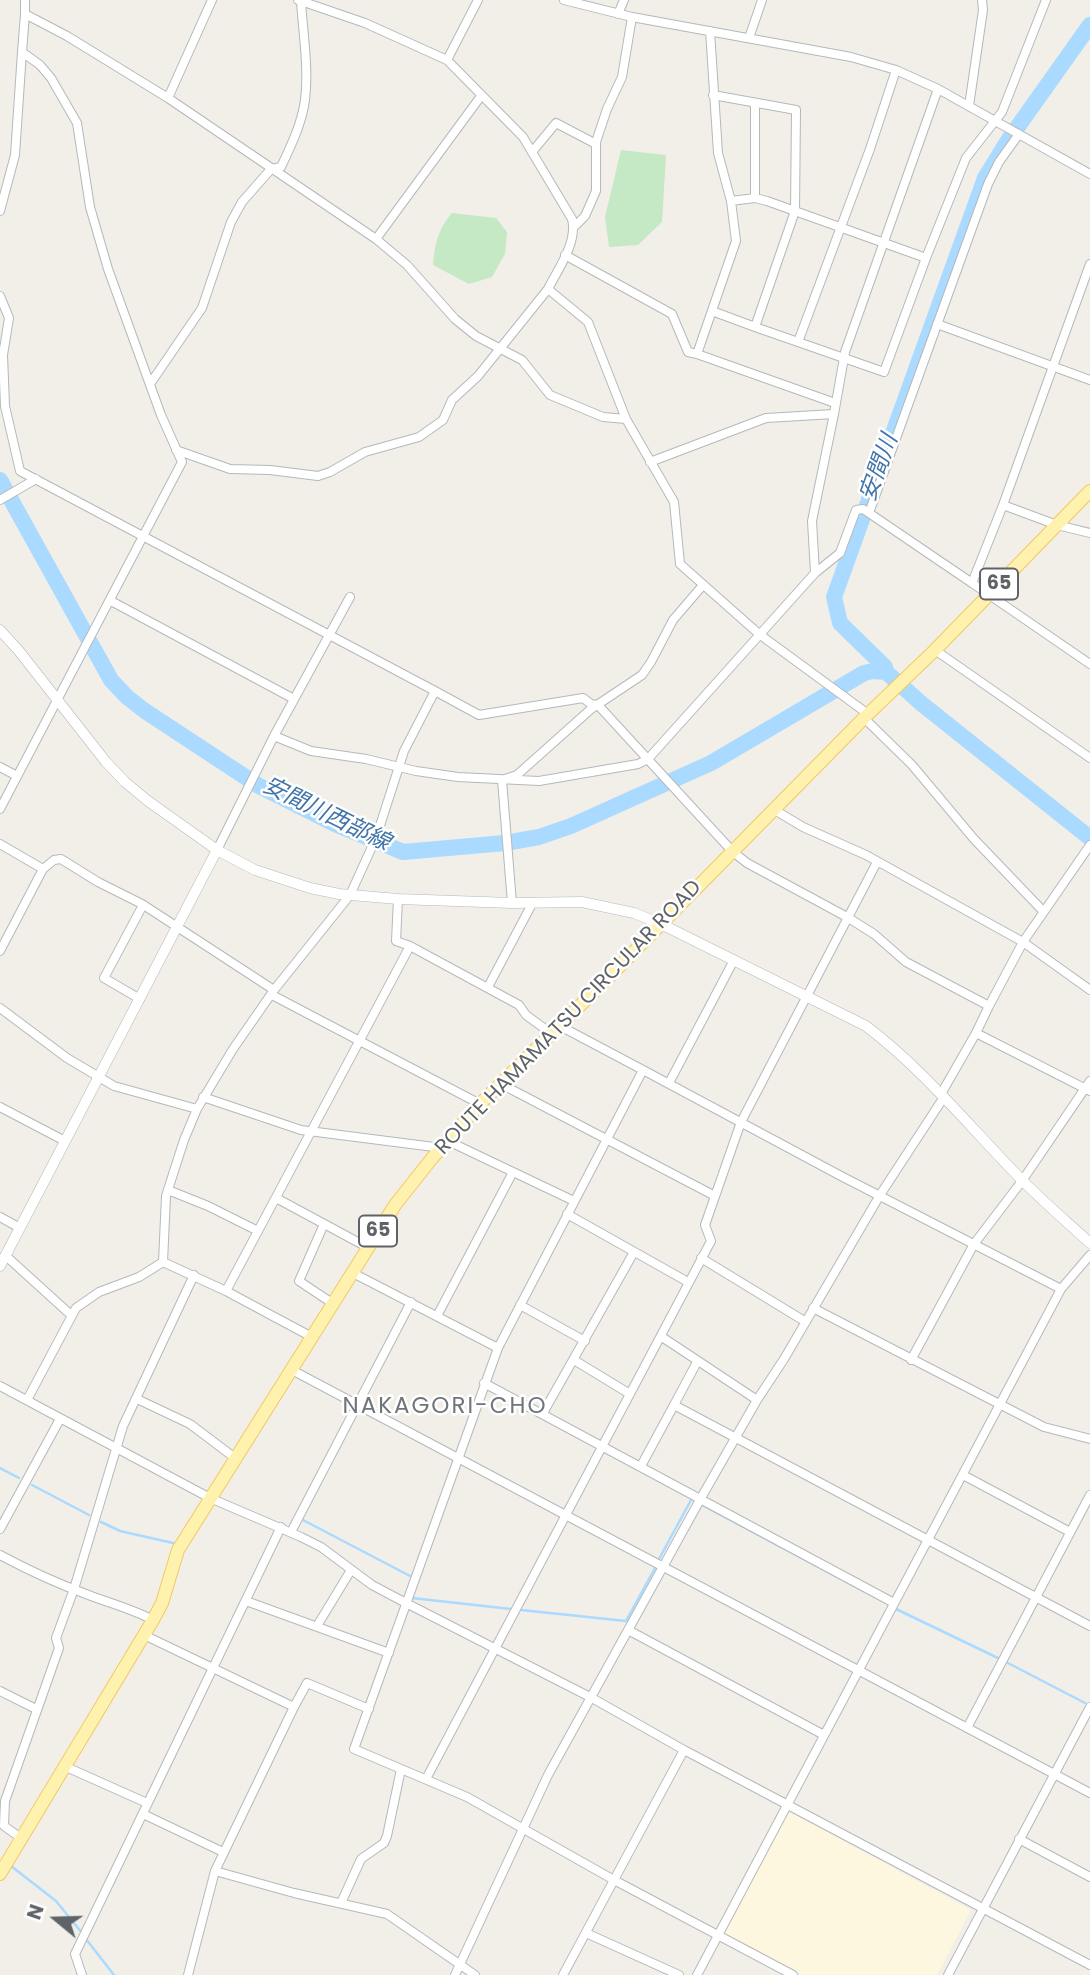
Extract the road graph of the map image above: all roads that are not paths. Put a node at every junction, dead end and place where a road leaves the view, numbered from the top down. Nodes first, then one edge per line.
1 (25, 0) edge
2 (212, 0) edge
3 (478, 0) edge
4 (564, 0) edge
5 (624, 0) edge
6 (762, 0) edge
7 (982, 0) edge
8 (1046, 0) edge
9 (299, 1) edge
10 (26, 14) junction
11 (618, 14) junction
12 (632, 17) junction
13 (710, 31) junction
14 (749, 38) junction
15 (22, 52) junction
16 (447, 60) junction
17 (896, 70) junction
18 (938, 89) junction
19 (713, 95) junction
20 (481, 96) junction
21 (168, 98) junction
22 (755, 104) junction
23 (969, 106) junction
24 (997, 120) junction
25 (1017, 132) junction
26 (596, 144) junction
27 (532, 152) junction
28 (271, 169) junction
29 (1090, 174) edge
30 (755, 198) junction
31 (731, 201) junction
32 (0, 211) edge
33 (795, 211) junction
34 (574, 227) junction
35 (840, 227) junction
36 (376, 239) junction
37 (884, 243) junction
38 (565, 255) junction
39 (926, 258) junction
40 (1090, 264) edge
41 (548, 289) junction
42 (0, 296) edge
43 (712, 311) junction
44 (937, 324) junction
45 (755, 327) junction
46 (798, 342) junction
47 (499, 348) junction
48 (697, 354) junction
49 (844, 358) junction
50 (1053, 366) junction
51 (1090, 380) edge
52 (150, 384) junction
53 (835, 403) junction
54 (834, 414) junction
55 (626, 419) junction
56 (176, 450) junction
57 (650, 462) junction
58 (36, 479) junction
59 (1090, 491) edge
60 (6, 496) edge
61 (1003, 505) junction
62 (867, 511) junction
63 (1057, 524) junction
64 (1090, 533) edge
65 (145, 536) junction
66 (815, 573) junction
67 (972, 583) junction
68 (703, 585) junction
69 (989, 594) junction
70 (350, 597) dead end
71 (111, 601) junction
72 (0, 630) edge
73 (759, 634) junction
74 (329, 635) junction
75 (935, 650) junction
76 (1090, 664) edge
77 (435, 691) junction
78 (294, 699) junction
79 (58, 701) junction
80 (598, 705) junction
81 (866, 716) junction
82 (274, 736) junction
83 (1090, 758) edge
84 (648, 759) junction
85 (0, 766) edge
86 (399, 768) junction
87 (17, 776) junction
88 (502, 780) junction
89 (0, 808) edge
90 (773, 809) junction
91 (0, 844) edge
92 (1089, 847) edge
93 (217, 850) junction
94 (732, 851) junction
95 (877, 862) junction
96 (43, 869) junction
97 (350, 895) junction
98 (398, 899) junction
99 (533, 902) junction
100 (512, 903) junction
101 (143, 905) junction
102 (1043, 911) junction
103 (847, 917) junction
104 (661, 923) junction
105 (178, 928) junction
106 (1023, 942) junction
107 (410, 946) junction
108 (0, 951) edge
109 (734, 960) junction
110 (488, 987) junction
111 (1090, 990) edge
112 (273, 992) junction
113 (806, 994) junction
114 (140, 999) junction
115 (989, 1006) junction
116 (1, 1011) edge
117 (556, 1030) junction
118 (976, 1033) junction
119 (359, 1040) junction
120 (643, 1070) junction
121 (98, 1078) junction
122 (1090, 1081) edge
123 (669, 1083) junction
124 (501, 1084) junction
125 (1087, 1090) edge
126 (942, 1096) junction
127 (204, 1097) junction
128 (480, 1104) junction
129 (0, 1107) edge
130 (197, 1109) junction
131 (741, 1122) junction
132 (311, 1131) junction
133 (607, 1139) junction
134 (65, 1141) junction
135 (445, 1144) junction
136 (513, 1172) junction
137 (1022, 1181) junction
138 (168, 1190) junction
139 (880, 1195) junction
140 (715, 1196) junction
141 (276, 1198) junction
142 (574, 1201) junction
143 (567, 1214) junction
144 (0, 1217) edge
145 (324, 1224) junction
146 (20, 1228) junction
147 (258, 1231) junction
148 (1090, 1243) edge
149 (974, 1244) junction
150 (367, 1247) junction
151 (634, 1252) junction
152 (1090, 1255) edge
153 (6, 1256) junction
154 (701, 1258) junction
155 (163, 1262) junction
156 (0, 1266) edge
157 (351, 1272) junction
158 (194, 1275) junction
159 (688, 1282) junction
160 (1061, 1289) junction
161 (226, 1291) junction
162 (411, 1302) junction
163 (332, 1303) junction
164 (520, 1304) junction
165 (813, 1308) junction
166 (71, 1315) junction
167 (437, 1316) junction
168 (806, 1322) junction
169 (310, 1336) junction
170 (662, 1337) junction
171 (585, 1341) junction
172 (498, 1348) junction
173 (574, 1360) junction
174 (911, 1360) junction
175 (697, 1362) junction
176 (290, 1369) junction
177 (484, 1383) junction
178 (0, 1386) edge
179 (630, 1394) junction
180 (136, 1399) junction
181 (27, 1400) junction
182 (757, 1400) junction
183 (357, 1405) junction
184 (674, 1405) junction
185 (999, 1405) junction
186 (543, 1413) junction
187 (60, 1419) junction
188 (736, 1438) junction
189 (1090, 1438) edge
190 (603, 1446) junction
191 (115, 1448) junction
192 (457, 1457) junction
193 (235, 1458) junction
194 (641, 1466) junction
195 (963, 1475) junction
196 (1090, 1495) edge
197 (209, 1498) junction
198 (701, 1498) junction
199 (566, 1515) junction
200 (281, 1527) junction
201 (0, 1529) edge
202 (291, 1532) junction
203 (1070, 1532) junction
204 (928, 1539) junction
205 (0, 1555) edge
206 (663, 1566) junction
207 (351, 1570) junction
208 (74, 1589) junction
209 (1035, 1598) junction
210 (246, 1601) junction
211 (406, 1603) junction
212 (894, 1603) junction
213 (153, 1620) junction
214 (317, 1626) junction
215 (1090, 1626) edge
216 (628, 1630) junction
217 (144, 1635) junction
218 (494, 1649) junction
219 (389, 1653) junction
220 (213, 1668) junction
221 (858, 1671) junction
222 (0, 1691) edge
223 (592, 1698) junction
224 (294, 1707) junction
225 (1090, 1707) edge
226 (36, 1709) junction
227 (369, 1709) junction
228 (967, 1728) junction
229 (824, 1735) junction
230 (684, 1750) junction
231 (64, 1766) junction
232 (401, 1769) junction
233 (1054, 1774) junction
234 (426, 1779) junction
235 (1090, 1793) edge
236 (148, 1803) junction
237 (786, 1804) junction
238 (143, 1814) junction
239 (521, 1830) junction
240 (21, 1838) junction
241 (1019, 1839) junction
242 (223, 1852) junction
243 (215, 1871) junction
244 (0, 1874) edge
245 (1090, 1877) edge
246 (614, 1880) junction
247 (341, 1903) junction
248 (982, 1909) junction
249 (586, 1933) junction
250 (718, 1935) junction
251 (460, 1965) junction
252 (657, 1965) junction
253 (1090, 1965) edge
254 (82, 1975) edge
255 (188, 1975) edge
256 (455, 1975) edge
257 (475, 1975) edge
258 (563, 1975) edge
259 (654, 1975) edge
260 (679, 1975) edge
261 (697, 1975) edge
262 (793, 1975) edge
263 (948, 1975) edge

1 - 10 street
2 - 21 street
3 - 16 street
4 - 11 street
5 - 11 street
6 - 14 street
7 - 23 street
8 - 24 street
9 - 16 street
9 - 28 street
10 - 15 street
10 - 21 street
11 - 12 street
12 - 13 street
12 - 26 street
13 - 14 street
13 - 19 street
14 - 17 street
15 - 32 street
15 - 52 street
16 - 20 street
17 - 18 street
17 - 35 street
18 - 23 street
18 - 37 street
19 - 22 street
19 - 31 street
20 - 27 street
20 - 36 street
21 - 28 street
22 - 30 street
22 - 33 street
23 - 24 street
24 - 25 street
24 - 39 street
25 - 29 street
25 - 44 street
26 - 27 street
26 - 34 street
27 - 34 street
28 - 36 street
28 - 52 street
30 - 31 street
30 - 33 street
31 - 43 street
33 - 35 street
33 - 45 street
34 - 38 street
35 - 37 street
35 - 46 street
36 - 47 street
37 - 39 street
37 - 49 street
38 - 41 street
38 - 48 street
39 - 49 street
40 - 50 street
41 - 47 street
41 - 55 street
42 - 58 street
43 - 45 street
43 - 48 street
44 - 50 street
44 - 62 street
45 - 46 street
46 - 49 street
47 - 55 street
47 - 56 street
48 - 53 street
49 - 53 street
50 - 51 street
50 - 61 street
52 - 56 street
53 - 54 street
54 - 57 street
54 - 66 street
55 - 57 street
56 - 65 street
57 - 68 street
58 - 60 street
58 - 65 street
59 - 63 main road, ROUTE HAMAMATSU CIRCULAR ROAD / 65
61 - 63 street
61 - 67 street
62 - 66 street
62 - 67 street
63 - 64 street
63 - 69 main road, ROUTE HAMAMATSU CIRCULAR ROAD / 65
65 - 71 street
65 - 74 street
66 - 73 street
67 - 69 street
68 - 73 street
68 - 80 street
69 - 75 main road, ROUTE HAMAMATSU CIRCULAR ROAD / 65
69 - 76 street
70 - 74 street
71 - 78 street
71 - 79 street
72 - 79 street
73 - 81 street
73 - 84 street
74 - 77 street
74 - 78 street
75 - 81 main road, ROUTE HAMAMATSU CIRCULAR ROAD / 65
75 - 83 street
77 - 80 street
77 - 86 street
78 - 82 street
79 - 87 street
79 - 93 street
80 - 84 street
80 - 88 street
81 - 90 main road, ROUTE HAMAMATSU CIRCULAR ROAD / 65
81 - 102 street
82 - 86 street
82 - 93 street
84 - 88 street
84 - 94 street
85 - 87 street
86 - 88 street
86 - 97 street
87 - 89 street
88 - 100 street
90 - 94 main road, ROUTE HAMAMATSU CIRCULAR ROAD / 65
90 - 95 street
91 - 96 street
92 - 102 street
93 - 97 street
93 - 105 street
94 - 103 street
94 - 104 main road, ROUTE HAMAMATSU CIRCULAR ROAD / 65
95 - 103 street
95 - 106 street
96 - 101 street
96 - 108 street
97 - 98 street
97 - 112 street
98 - 100 street
98 - 107 street
99 - 100 street
99 - 104 street
99 - 110 street
101 - 105 street
101 - 114 street
102 - 106 street
103 - 113 street
103 - 115 street
104 - 109 street
104 - 117 main road, ROUTE HAMAMATSU CIRCULAR ROAD / 65
105 - 112 street
105 - 114 street
106 - 111 street
106 - 115 street
107 - 110 street
107 - 119 street
109 - 113 street
109 - 123 street
110 - 117 street
112 - 119 street
112 - 127 street
113 - 126 street
113 - 131 street
114 - 121 street
115 - 118 street
116 - 121 street
117 - 120 street
117 - 124 main road, ROUTE HAMAMATSU CIRCULAR ROAD / 65
118 - 125 street
118 - 126 street
119 - 128 street
119 - 132 street
120 - 123 street
120 - 133 street
121 - 130 street
121 - 134 street
122 - 125 street
123 - 131 street
124 - 128 main road, ROUTE HAMAMATSU CIRCULAR ROAD / 65
124 - 133 street
125 - 137 street
126 - 137 street
126 - 139 street
127 - 130 street
127 - 132 street
128 - 135 main road, ROUTE HAMAMATSU CIRCULAR ROAD / 65
129 - 134 street
130 - 138 street
131 - 139 street
131 - 140 street
132 - 135 street
132 - 141 street
133 - 140 street
133 - 142 street
134 - 146 street
135 - 136 street
135 - 150 main road, ROUTE HAMAMATSU CIRCULAR ROAD / 65
136 - 142 street
136 - 167 street
137 - 148 street
137 - 149 street
138 - 147 street
138 - 155 street
139 - 149 street
139 - 165 street
140 - 154 street
141 - 145 street
141 - 147 street
142 - 143 street
143 - 151 street
143 - 164 street
144 - 146 street
145 - 150 street
145 - 163 street
146 - 153 street
147 - 161 street
149 - 160 street
149 - 174 street
150 - 157 main road, ROUTE HAMAMATSU CIRCULAR ROAD / 65
151 - 159 street
151 - 171 street
152 - 160 street
153 - 156 street
153 - 166 street
154 - 159 street
154 - 168 street
155 - 158 street
155 - 166 street
157 - 162 street
157 - 163 main road, ROUTE HAMAMATSU CIRCULAR ROAD / 65
158 - 161 street
158 - 180 street
159 - 170 street
160 - 185 street
161 - 169 street
162 - 167 street
162 - 183 street
163 - 169 main road, ROUTE HAMAMATSU CIRCULAR ROAD / 65
164 - 171 street
164 - 172 street
165 - 168 street
165 - 174 street
166 - 181 street
167 - 172 street
168 - 182 street
169 - 176 main road, ROUTE HAMAMATSU CIRCULAR ROAD / 65
170 - 175 street
170 - 179 street
171 - 173 street
172 - 177 street
173 - 179 street
173 - 186 street
174 - 185 street
175 - 182 street
175 - 184 street
176 - 183 street
176 - 193 main road, ROUTE HAMAMATSU CIRCULAR ROAD / 65
177 - 186 street
177 - 192 street
178 - 181 street
179 - 190 street
180 - 191 street
180 - 193 street
181 - 187 street
182 - 188 street
183 - 192 street
183 - 202 street
184 - 188 street
184 - 194 street
185 - 189 street
185 - 195 street
186 - 190 street
187 - 191 street
187 - 201 street
188 - 198 street
188 - 204 street
190 - 194 street
190 - 199 street
191 - 197 street
191 - 208 street
192 - 199 street
192 - 211 street
193 - 197 main road, ROUTE HAMAMATSU CIRCULAR ROAD / 65
194 - 198 street
195 - 203 street
195 - 204 street
196 - 203 street
197 - 200 street
197 - 213 main road, ROUTE HAMAMATSU CIRCULAR ROAD / 65
198 - 206 street
198 - 212 street
199 - 206 street
199 - 218 street
200 - 202 street
200 - 210 street
202 - 207 street
203 - 209 street
204 - 209 street
204 - 212 street
205 - 208 street
206 - 216 street
206 - 221 street
207 - 211 street
207 - 214 street
208 - 213 street
208 - 226 street
209 - 215 street
209 - 228 street
210 - 214 street
210 - 220 street
211 - 218 street
211 - 219 street
212 - 221 street
213 - 217 main road, ROUTE HAMAMATSU CIRCULAR ROAD / 65
214 - 219 street
216 - 223 street
216 - 229 street
217 - 220 street
217 - 231 main road, ROUTE HAMAMATSU CIRCULAR ROAD / 65
218 - 223 street
218 - 234 street
219 - 227 street
220 - 224 street
220 - 236 street
221 - 228 street
221 - 229 street
222 - 226 street
223 - 230 street
223 - 239 street
224 - 227 street
224 - 242 street
225 - 233 street
226 - 240 street
227 - 232 street
228 - 233 street
229 - 237 street
230 - 237 street
230 - 246 street
231 - 236 street
231 - 240 main road, ROUTE HAMAMATSU CIRCULAR ROAD / 65
232 - 234 street
232 - 247 street
233 - 235 street
233 - 241 street
234 - 239 street
236 - 238 street
237 - 248 street
237 - 250 street
238 - 242 street
238 - 254 street
239 - 246 street
239 - 251 street
240 - 244 main road, ROUTE HAMAMATSU CIRCULAR ROAD / 65
241 - 245 street
241 - 248 street
242 - 243 street
243 - 247 street
243 - 255 street
246 - 249 street
246 - 250 street
247 - 251 street
248 - 253 street
248 - 263 street
249 - 252 street
249 - 258 street
250 - 261 street
250 - 262 street
251 - 256 street
251 - 257 street
252 - 259 street
252 - 260 street

